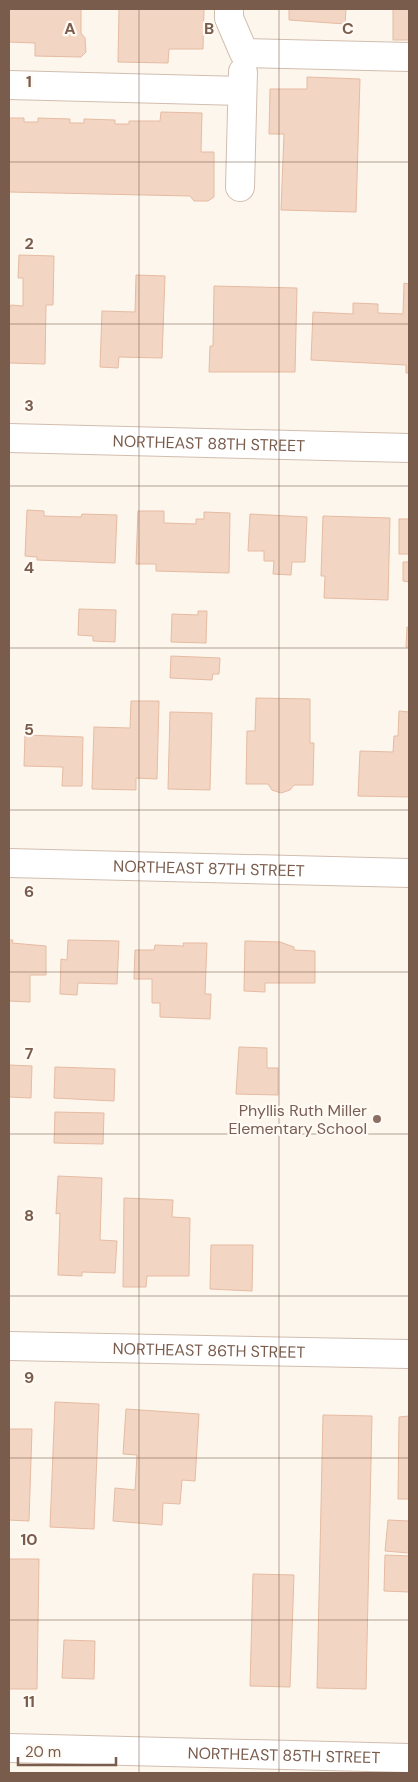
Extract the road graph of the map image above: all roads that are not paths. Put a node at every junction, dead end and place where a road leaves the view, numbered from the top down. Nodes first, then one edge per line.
1 (229, 9) edge
2 (244, 53) junction
3 (409, 57) edge
4 (9, 84) edge
5 (242, 91) junction
6 (240, 187) dead end
7 (9, 438) edge
8 (409, 448) edge
9 (9, 863) edge
10 (409, 873) edge
11 (9, 1346) edge
12 (409, 1354) edge
13 (9, 1748) edge
14 (409, 1758) edge
15 (233, 1764) edge
16 (334, 1765) edge

1 - 2 street
2 - 3 street
2 - 5 street
4 - 5 street
5 - 6 street
7 - 8 street, NORTHEAST 88TH STREET
9 - 10 street, NORTHEAST 87TH STREET
11 - 12 street, NORTHEAST 86TH STREET
13 - 15 street, NORTHEAST 85TH STREET
14 - 16 street, NORTHEAST 85TH STREET
15 - 16 street, NORTHEAST 85TH STREET

